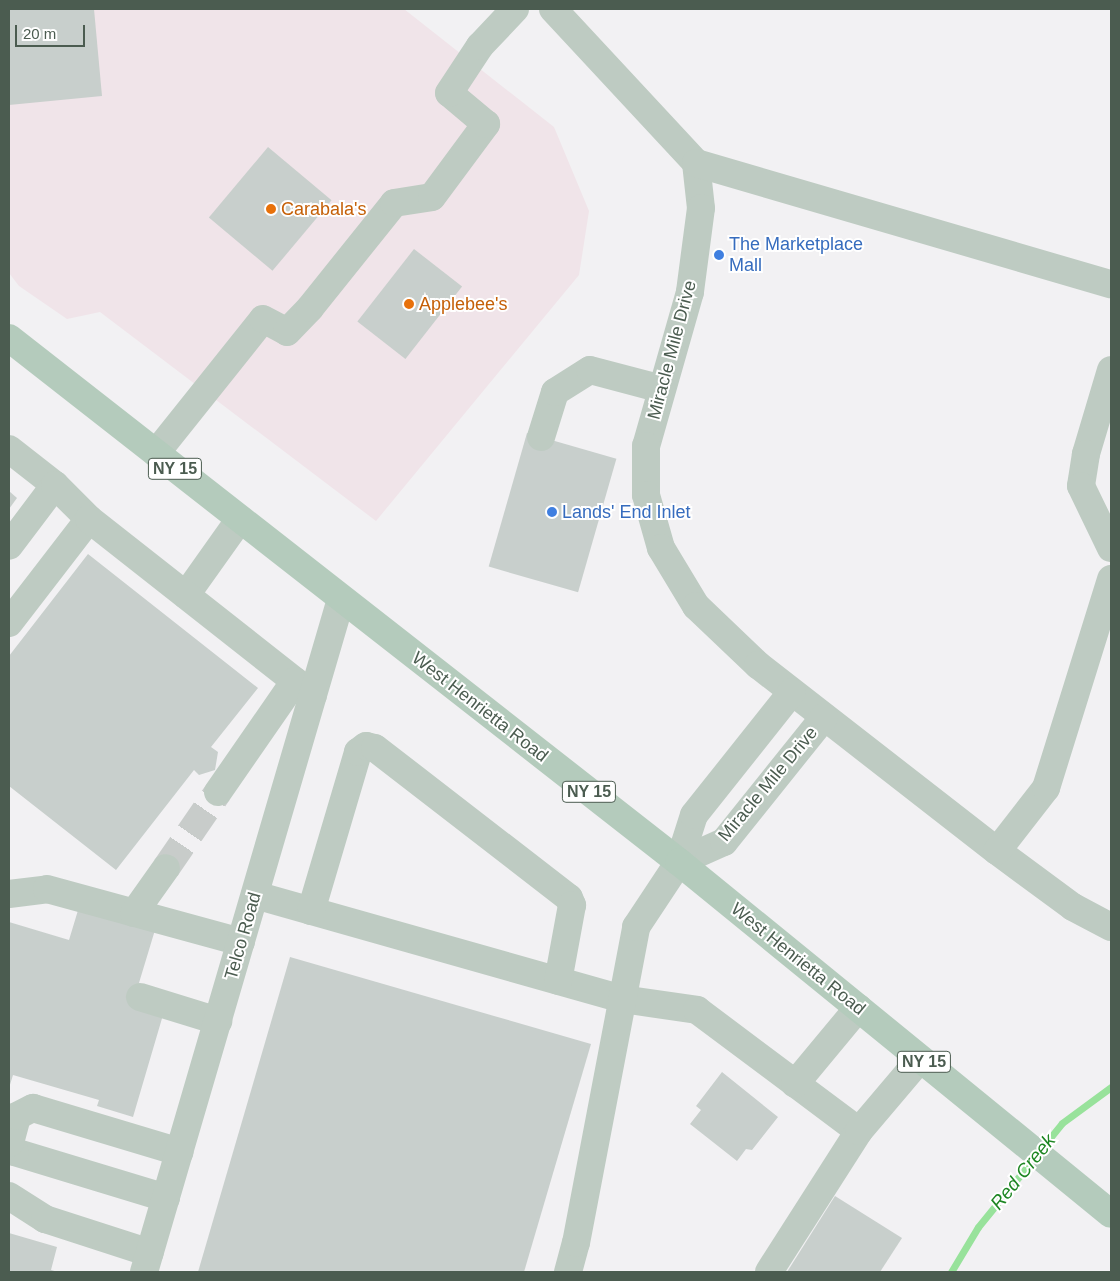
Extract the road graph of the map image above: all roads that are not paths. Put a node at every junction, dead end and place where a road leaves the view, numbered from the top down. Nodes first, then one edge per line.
1 (515, 9) edge
2 (553, 9) edge
3 (696, 163) junction
4 (1111, 284) edge
5 (9, 338) edge
6 (1111, 370) edge
7 (662, 389) junction
8 (541, 437) dead end
9 (9, 449) edge
10 (156, 453) junction
11 (55, 485) junction
12 (89, 519) junction
13 (240, 519) junction
14 (9, 546) edge
15 (1111, 548) edge
16 (1111, 579) edge
17 (186, 595) junction
18 (341, 599) junction
19 (9, 623) edge
20 (304, 688) junction
21 (792, 692) junction
22 (824, 717) junction
23 (218, 792) tunnel mouth
24 (997, 851) junction
25 (679, 862) junction
26 (166, 868) tunnel mouth
27 (9, 894) edge
28 (255, 895) junction
29 (311, 911) junction
30 (134, 913) junction
31 (1111, 927) edge
32 (241, 942) junction
33 (558, 981) junction
34 (140, 997) dead end
35 (622, 999) junction
36 (858, 1008) junction
37 (218, 1021) junction
38 (920, 1059) junction
39 (795, 1084) junction
40 (859, 1132) junction
41 (180, 1152) junction
42 (9, 1196) edge
43 (166, 1198) junction
44 (1111, 1214) edge
45 (147, 1262) edge
46 (568, 1272) edge
47 (769, 1272) edge

1 - 10 street
2 - 3 street
3 - 4 street
3 - 7 street, Miracle Mile Drive
5 - 10 main road, West Henrietta Road / NY 15
6 - 15 street
7 - 8 street
7 - 21 street, Miracle Mile Drive
9 - 11 street
10 - 13 main road, West Henrietta Road / NY 15
11 - 12 street
11 - 14 street
12 - 17 street
12 - 19 street
13 - 17 street
13 - 18 main road, West Henrietta Road / NY 15
16 - 24 street
17 - 20 street
18 - 20 street, Telco Road
18 - 25 main road, West Henrietta Road / NY 15
20 - 23 street
20 - 28 street, Telco Road
21 - 22 street, Miracle Mile Drive
21 - 25 street, Miracle Mile Drive
22 - 24 street, Miracle Mile Drive
22 - 25 street, Miracle Mile Drive
24 - 31 street, Miracle Mile Drive
25 - 35 street
25 - 36 main road, West Henrietta Road / NY 15
26 - 30 street
27 - 30 street
28 - 29 street
28 - 32 street, Telco Road
29 - 33 street
29 - 33 street
30 - 32 street
32 - 37 street, Telco Road
33 - 35 street
34 - 37 street
35 - 39 street
35 - 46 street
36 - 38 main road, West Henrietta Road / NY 15
36 - 39 street
37 - 41 street, Telco Road
38 - 40 street
38 - 44 main road, West Henrietta Road / NY 15
39 - 40 street
40 - 47 street
41 - 43 street, Telco Road
41 - 43 street
42 - 45 street
43 - 45 street, Telco Road

